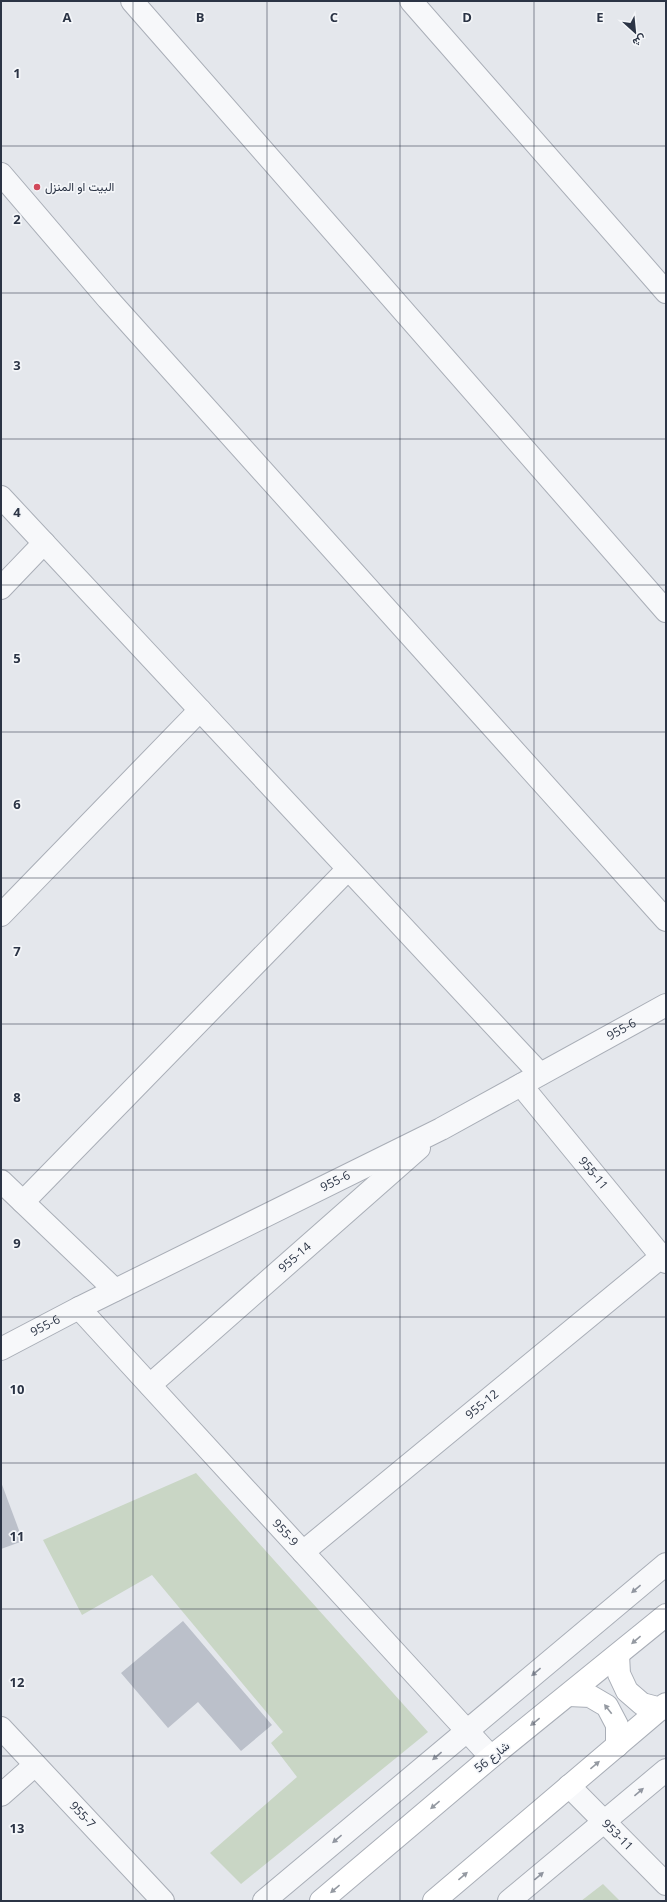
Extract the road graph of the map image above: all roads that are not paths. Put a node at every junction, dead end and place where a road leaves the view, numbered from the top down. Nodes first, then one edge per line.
1 (132, 1) edge
2 (411, 1) edge
3 (1, 174) edge
4 (666, 292) edge
5 (1, 497) edge
6 (44, 543) junction
7 (1, 588) edge
8 (666, 611) edge
9 (200, 710) junction
10 (348, 869) junction
11 (1, 915) edge
12 (666, 920) edge
13 (666, 1005) edge
14 (540, 1074) junction
15 (521, 1085) junction
16 (441, 1129) junction
17 (1, 1181) edge
18 (23, 1202) junction
19 (664, 1260) edge
20 (115, 1290) junction
21 (79, 1308) junction
22 (1, 1349) edge
23 (150, 1385) junction
24 (303, 1552) junction
25 (666, 1564) edge
26 (666, 1615) edge
27 (618, 1655) junction
28 (569, 1695) junction
29 (663, 1706) edge
30 (1, 1728) edge
31 (467, 1731) junction
32 (617, 1746) junction
33 (491, 1757) junction
34 (35, 1765) junction
35 (666, 1770) edge
36 (569, 1786) junction
37 (1, 1795) edge
38 (604, 1822) junction
39 (666, 1884) edge
40 (163, 1901) edge
41 (264, 1901) edge
42 (321, 1901) edge
43 (434, 1901) edge
44 (509, 1901) edge

1 - 8 street
2 - 4 street
3 - 12 street
5 - 6 street
6 - 7 street
6 - 9 street
9 - 10 street
9 - 11 street
10 - 14 street
10 - 18 street
13 - 14 street, 955-6
14 - 15 street, 955-6
15 - 16 street, 955-6
15 - 19 street, 955-11
16 - 20 street, 955-6
16 - 23 street, 955-14
17 - 18 street
18 - 20 street
19 - 24 street, 955-12
20 - 21 street, 955-6
21 - 22 street, 955-6
21 - 23 street, 955-9
23 - 24 street, 955-9
24 - 31 street, 955-9
25 -> 31 street
26 -> 27 street, شارع 56
27 - 28 street, شارع 56
27 - 29 street
32 -> 28 street
28 -> 33 street, شارع 56
29 - 32 street
30 - 34 street, 955-7
31 - 33 street, 955-9
31 -> 41 street
36 -> 32 street
33 -> 42 street, شارع 56
34 - 37 street
34 - 40 street, 955-7
38 -> 35 street
36 - 38 street, 953-11
43 -> 36 street
38 - 39 street, 953-11
44 -> 38 street

